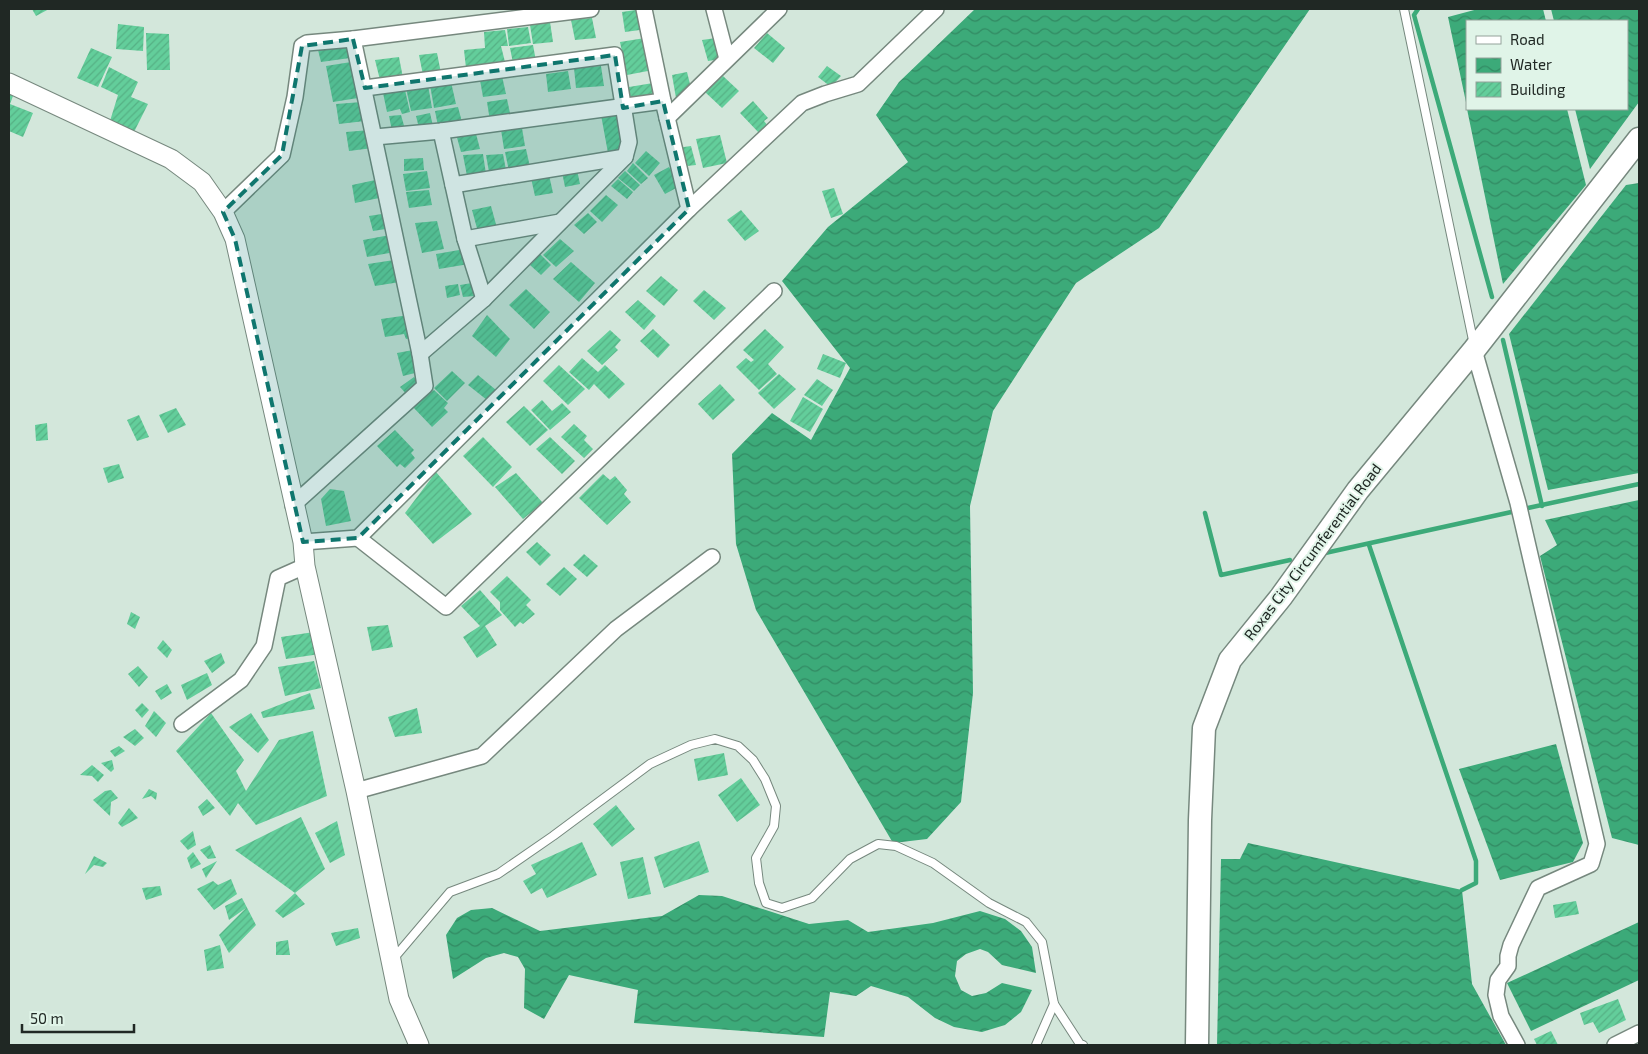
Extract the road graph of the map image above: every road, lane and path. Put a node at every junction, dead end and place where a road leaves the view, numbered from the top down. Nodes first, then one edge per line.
1 (591, 9) edge
2 (644, 9) edge
3 (714, 9) edge
4 (779, 9) edge
5 (936, 9) edge
6 (1404, 9) edge
7 (353, 39) junction
8 (727, 58) junction
9 (9, 83) edge
10 (365, 88) junction
11 (663, 101) junction
12 (623, 108) junction
13 (667, 118) junction
14 (441, 131) junction
15 (375, 137) junction
16 (1639, 139) edge
17 (625, 157) junction
18 (453, 185) junction
19 (689, 210) junction
20 (223, 212) junction
21 (560, 222) junction
22 (465, 239) junction
23 (774, 291) dead end
24 (484, 299) junction
25 (1474, 350) junction
26 (420, 354) junction
27 (293, 505) junction
28 (358, 538) junction
29 (303, 542) junction
30 (712, 556) dead end
31 (304, 566) junction
32 (182, 724) dead end
33 (356, 791) junction
34 (391, 962) junction
35 (1054, 1004) junction
36 (1639, 1033) edge
37 (419, 1045) edge
38 (1036, 1045) edge
39 (1083, 1045) edge
40 (1197, 1045) edge
41 (1517, 1045) edge
42 (1615, 1045) edge

1 - 7 street
2 - 11 street
3 - 8 street
4 - 8 street
5 - 19 street
6 - 25 lane
7 - 10 street
7 - 20 street
8 - 13 street
9 - 20 street
10 - 12 street
10 - 15 street
11 - 12 street
11 - 13 street
12 - 14 street
12 - 17 street
13 - 19 street
14 - 15 street
14 - 18 street
15 - 26 street
16 - 25 main road, Roxas City Circumferential Road
17 - 18 street
17 - 21 street
18 - 22 street
19 - 28 street
20 - 27 street
21 - 22 street
21 - 24 street
22 - 24 street
23 - 28 street
24 - 26 street
25 - 40 main road, Roxas City Circumferential Road
25 - 41 street
26 - 27 street
27 - 29 street
28 - 29 street
29 - 31 street
30 - 33 street
31 - 32 street
31 - 33 street
33 - 34 street
34 - 35 lane
34 - 37 street
35 - 38 lane
35 - 39 lane
36 - 42 street

